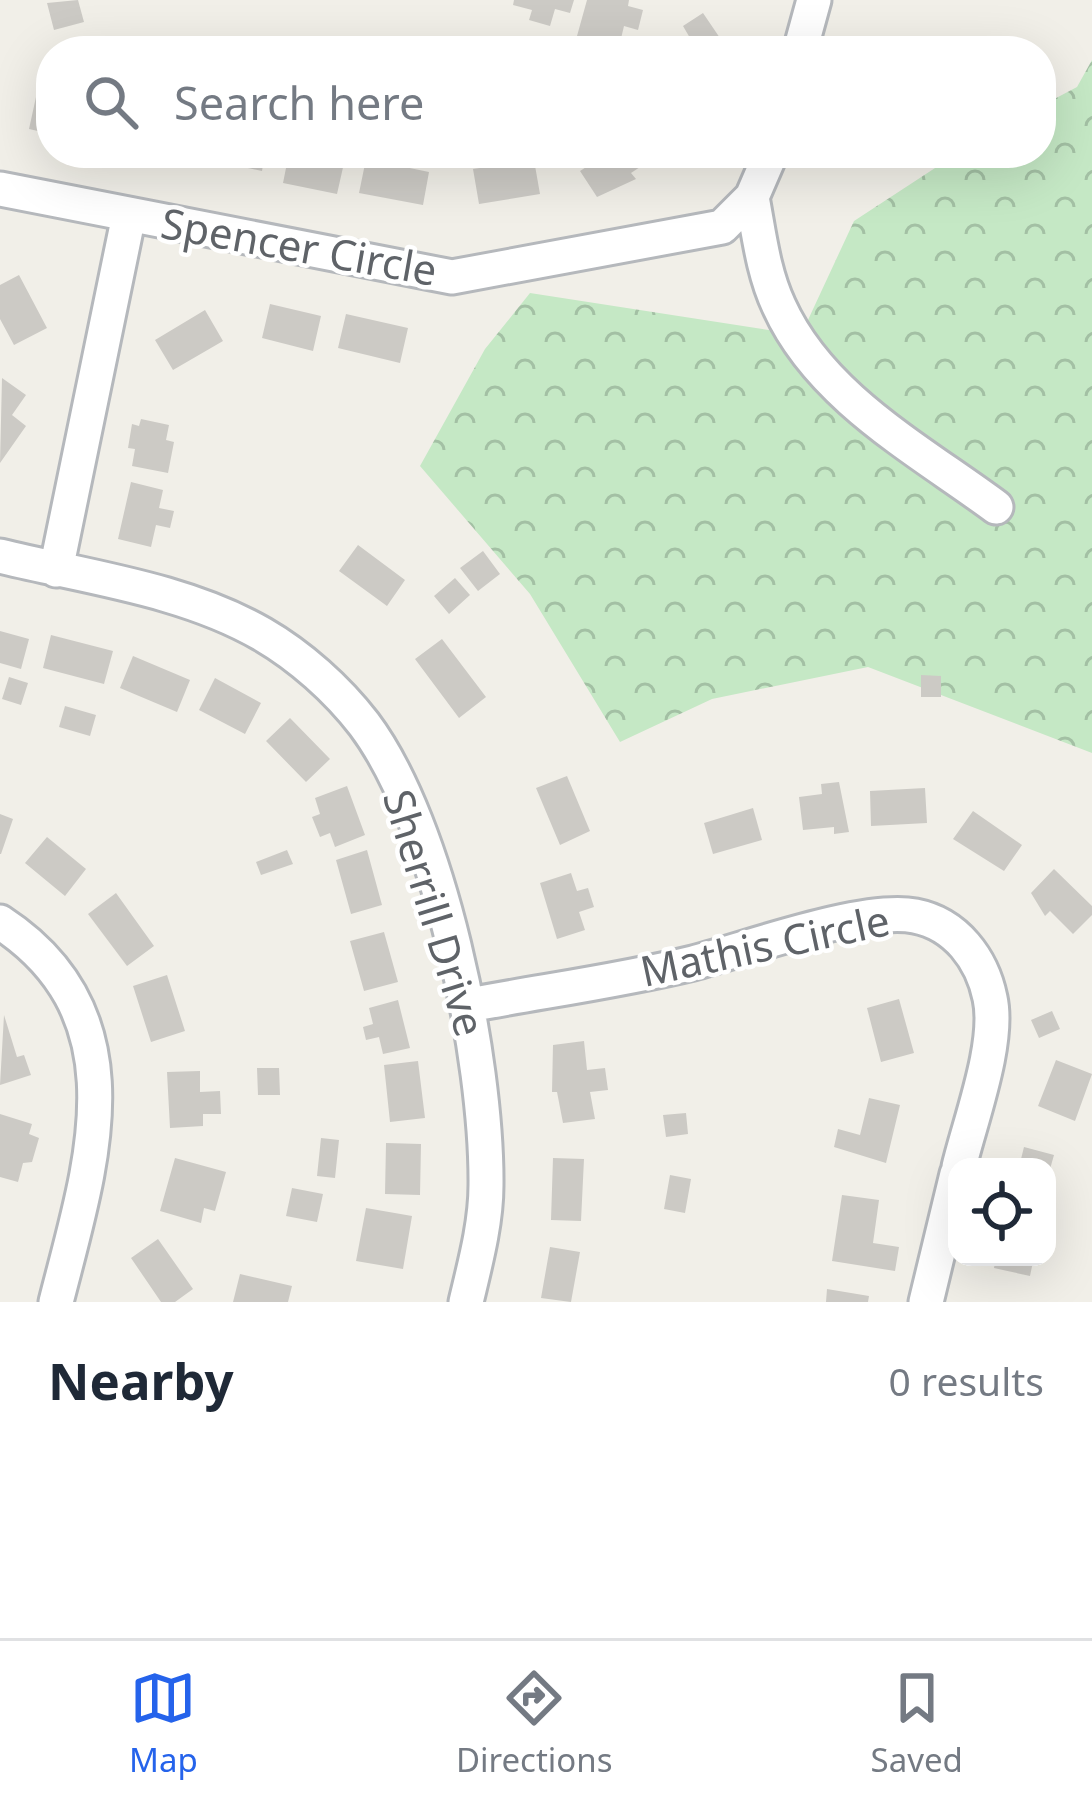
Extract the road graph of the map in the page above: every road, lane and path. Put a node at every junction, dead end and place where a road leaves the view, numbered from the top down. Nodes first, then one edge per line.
1 (814, 0) edge
2 (804, 36) edge
3 (765, 168) edge
4 (0, 189) edge
5 (752, 197) junction
6 (129, 215) junction
7 (996, 507) dead end
8 (0, 556) edge
9 (56, 570) junction
10 (0, 922) edge
11 (469, 1005) junction
12 (961, 1158) edge
13 (948, 1211) edge
14 (56, 1302) edge
15 (466, 1302) edge
16 (926, 1302) edge

1 - 2 street
3 - 5 street
4 - 6 street, Spencer Circle
5 - 6 street, Spencer Circle
5 - 7 street
6 - 9 street
8 - 9 street, Sherrill Drive
9 - 11 street, Sherrill Drive
10 - 14 street
11 - 12 street, Mathis Circle
11 - 15 street, Sherrill Drive
13 - 16 street, Mathis Circle

